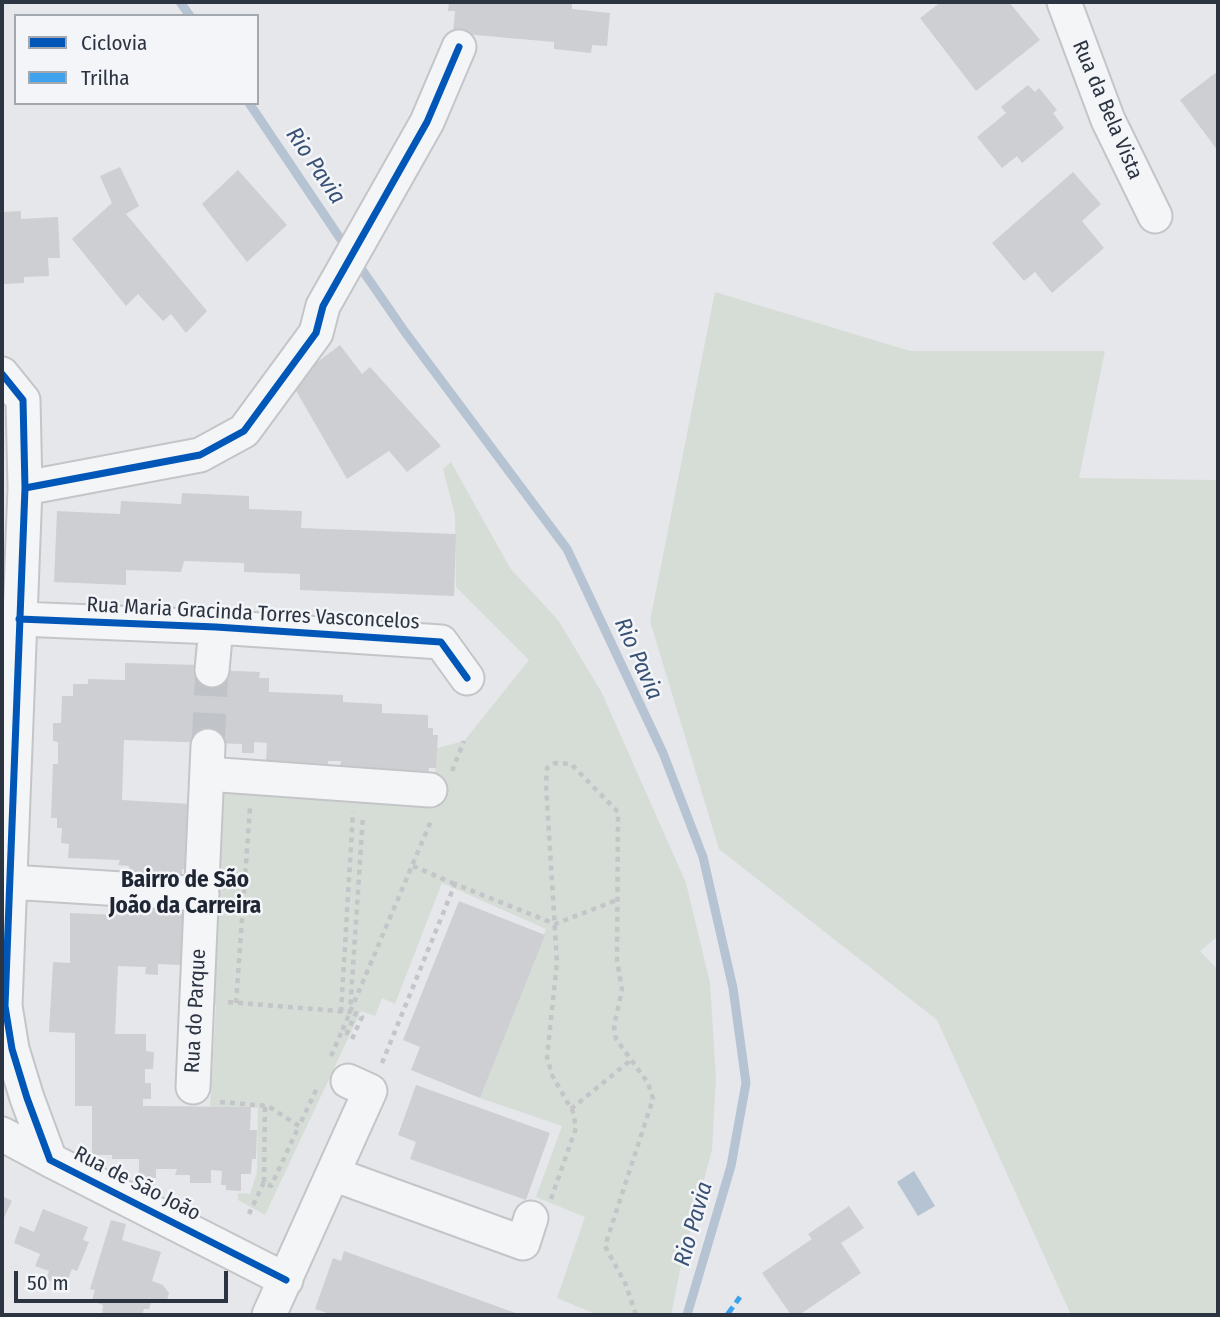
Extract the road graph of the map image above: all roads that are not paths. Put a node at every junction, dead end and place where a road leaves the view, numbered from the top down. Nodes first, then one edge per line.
1 (1064, 2) edge
2 (459, 47) dead end
3 (1155, 216) dead end
4 (2, 374) edge
5 (25, 488) junction
6 (19, 619) junction
7 (216, 627) junction
8 (212, 670) tunnel mouth
9 (467, 678) dead end
10 (438, 793) road end
11 (10, 882) junction
12 (202, 894) junction
13 (332, 1075) road end
14 (207, 1089) road end
15 (2, 1134) edge
16 (50, 1160) junction
17 (333, 1174) junction
18 (539, 1214) road end
19 (286, 1280) junction
20 (269, 1315) edge

1 - 3 street, Rua da Bela Vista
2 - 5 street
4 - 5 street, Rua de São João
5 - 6 street, Rua de São João
6 - 7 street, Rua Maria Gracinda Torres Vasconcelos
6 - 11 street, Rua de São João
7 - 8 street
7 - 9 street, Rua Maria Gracinda Torres Vasconcelos
10 - 12 street, Rua do Parque
11 - 12 street
11 - 16 street, Rua de São João
12 - 14 street, Rua do Parque
13 - 17 street
15 - 16 street
16 - 19 street, Rua de São João
17 - 18 street
17 - 19 street
19 - 20 street

